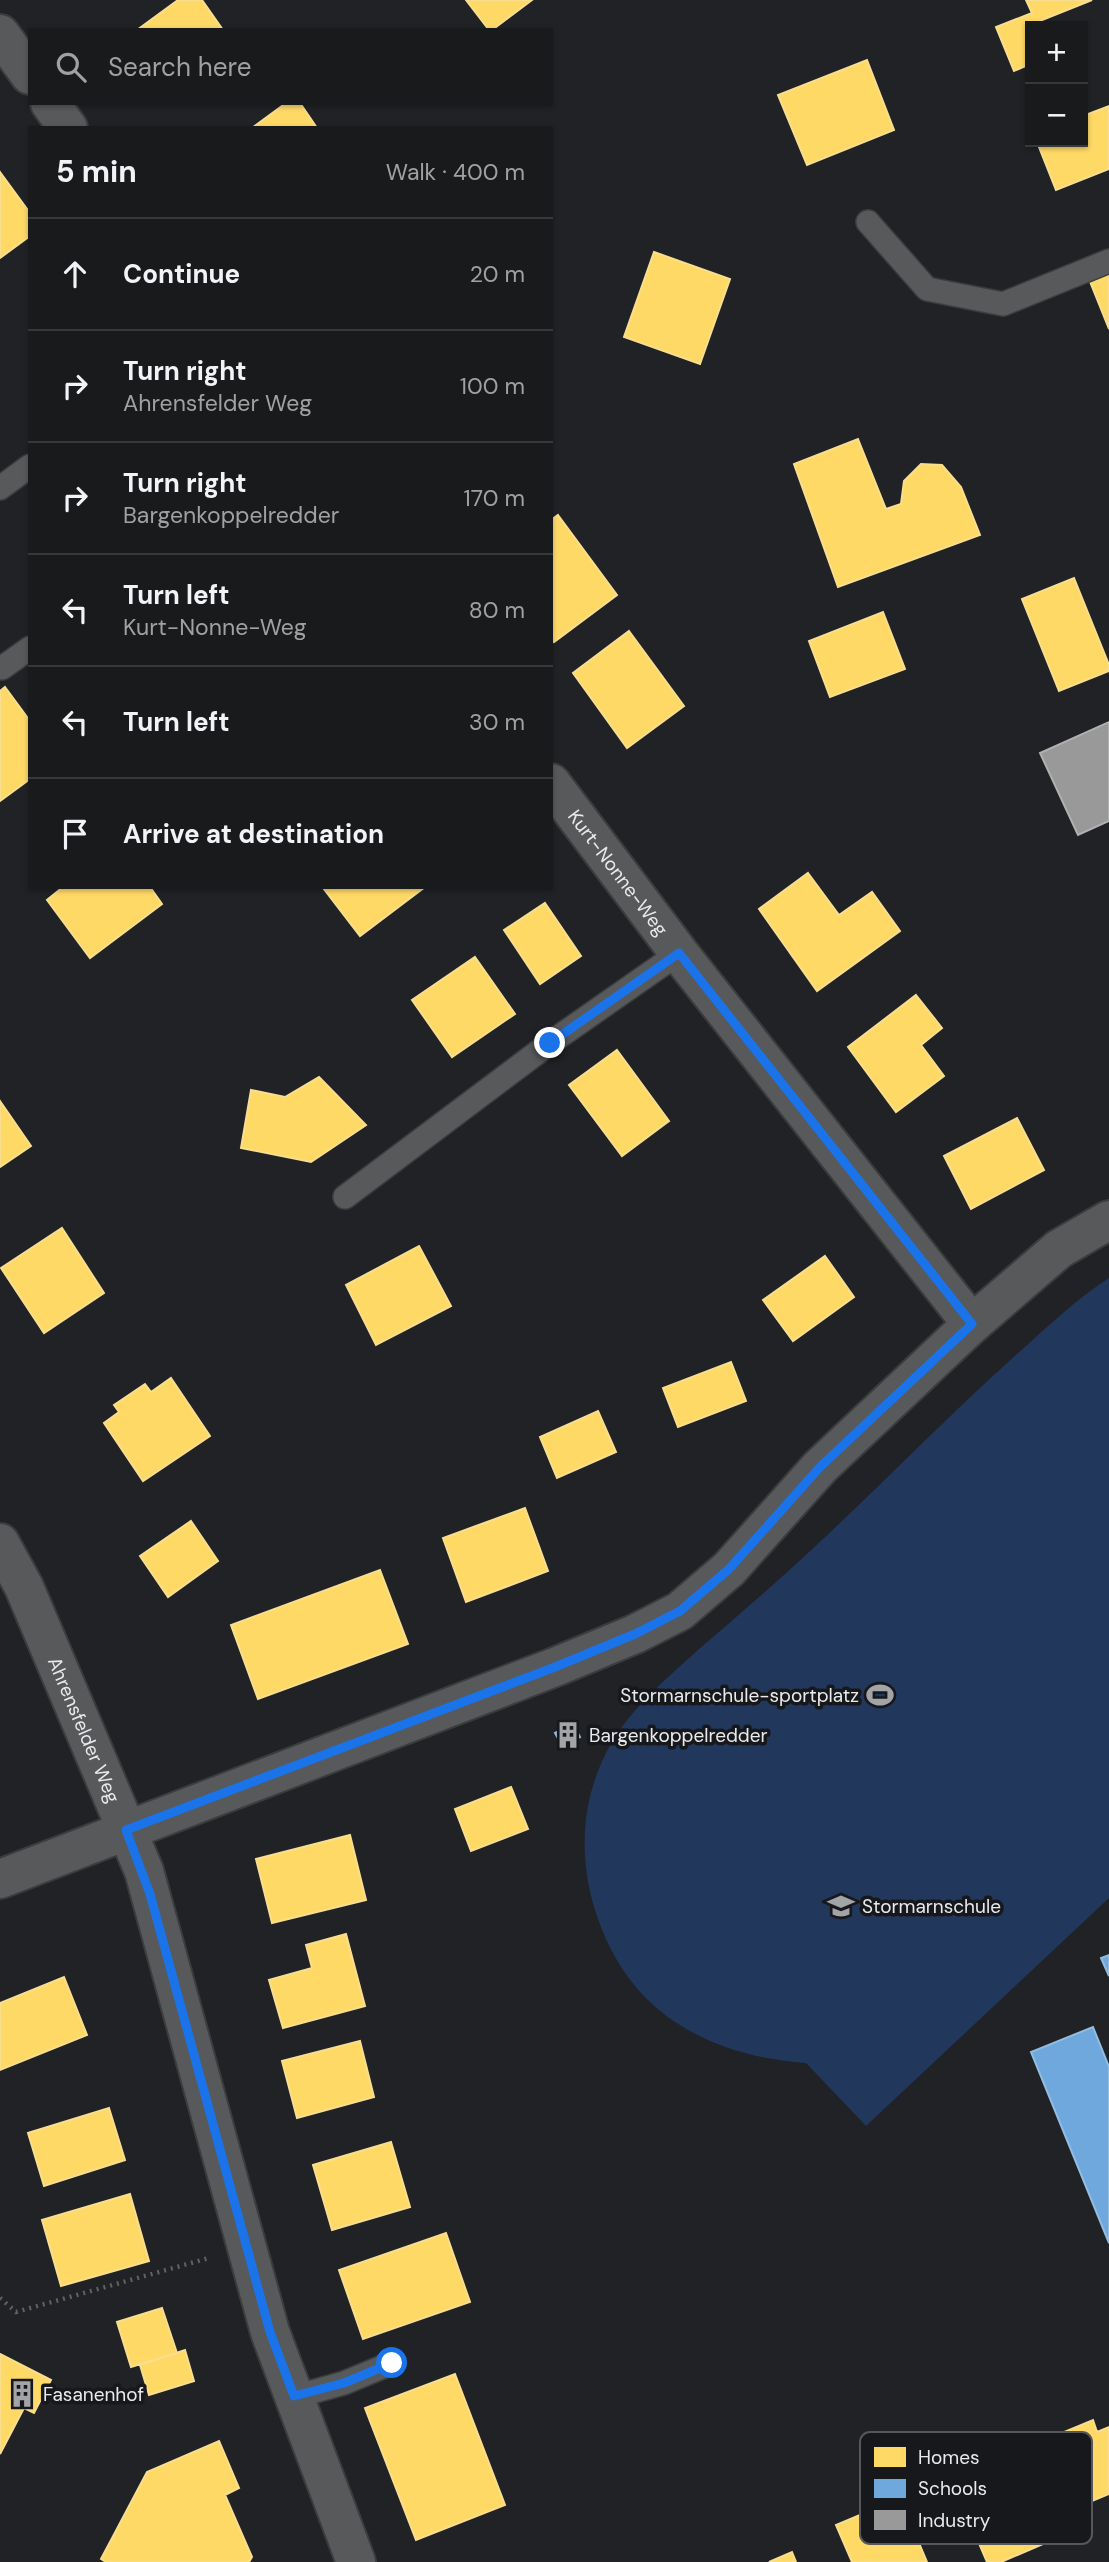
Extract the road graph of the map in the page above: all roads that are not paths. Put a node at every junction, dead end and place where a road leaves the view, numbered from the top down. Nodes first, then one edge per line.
1 (0, 34) edge
2 (28, 72) edge
3 (51, 105) edge
4 (67, 126) edge
5 (868, 222) dead end
6 (1109, 261) edge
7 (28, 467) edge
8 (0, 488) edge
9 (28, 650) edge
10 (2, 668) dead end
11 (553, 786) edge
12 (679, 953) junction
13 (345, 1197) dead end
14 (1109, 1220) edge
15 (972, 1324) junction
16 (0, 1543) edge
17 (126, 1830) junction
18 (0, 1879) edge
19 (392, 2363) dead end
20 (294, 2396) junction
21 (356, 2562) edge

1 - 2 street
3 - 4 street
5 - 6 lane
7 - 8 lane
9 - 10 lane
11 - 12 street, Kurt-Nonne-Weg
12 - 13 lane
12 - 15 street, Kurt-Nonne-Weg
14 - 15 street
15 - 17 street
16 - 17 street, Ahrensfelder Weg
17 - 18 street
17 - 20 street, Ahrensfelder Weg
19 - 20 lane
20 - 21 street, Ahrensfelder Weg

